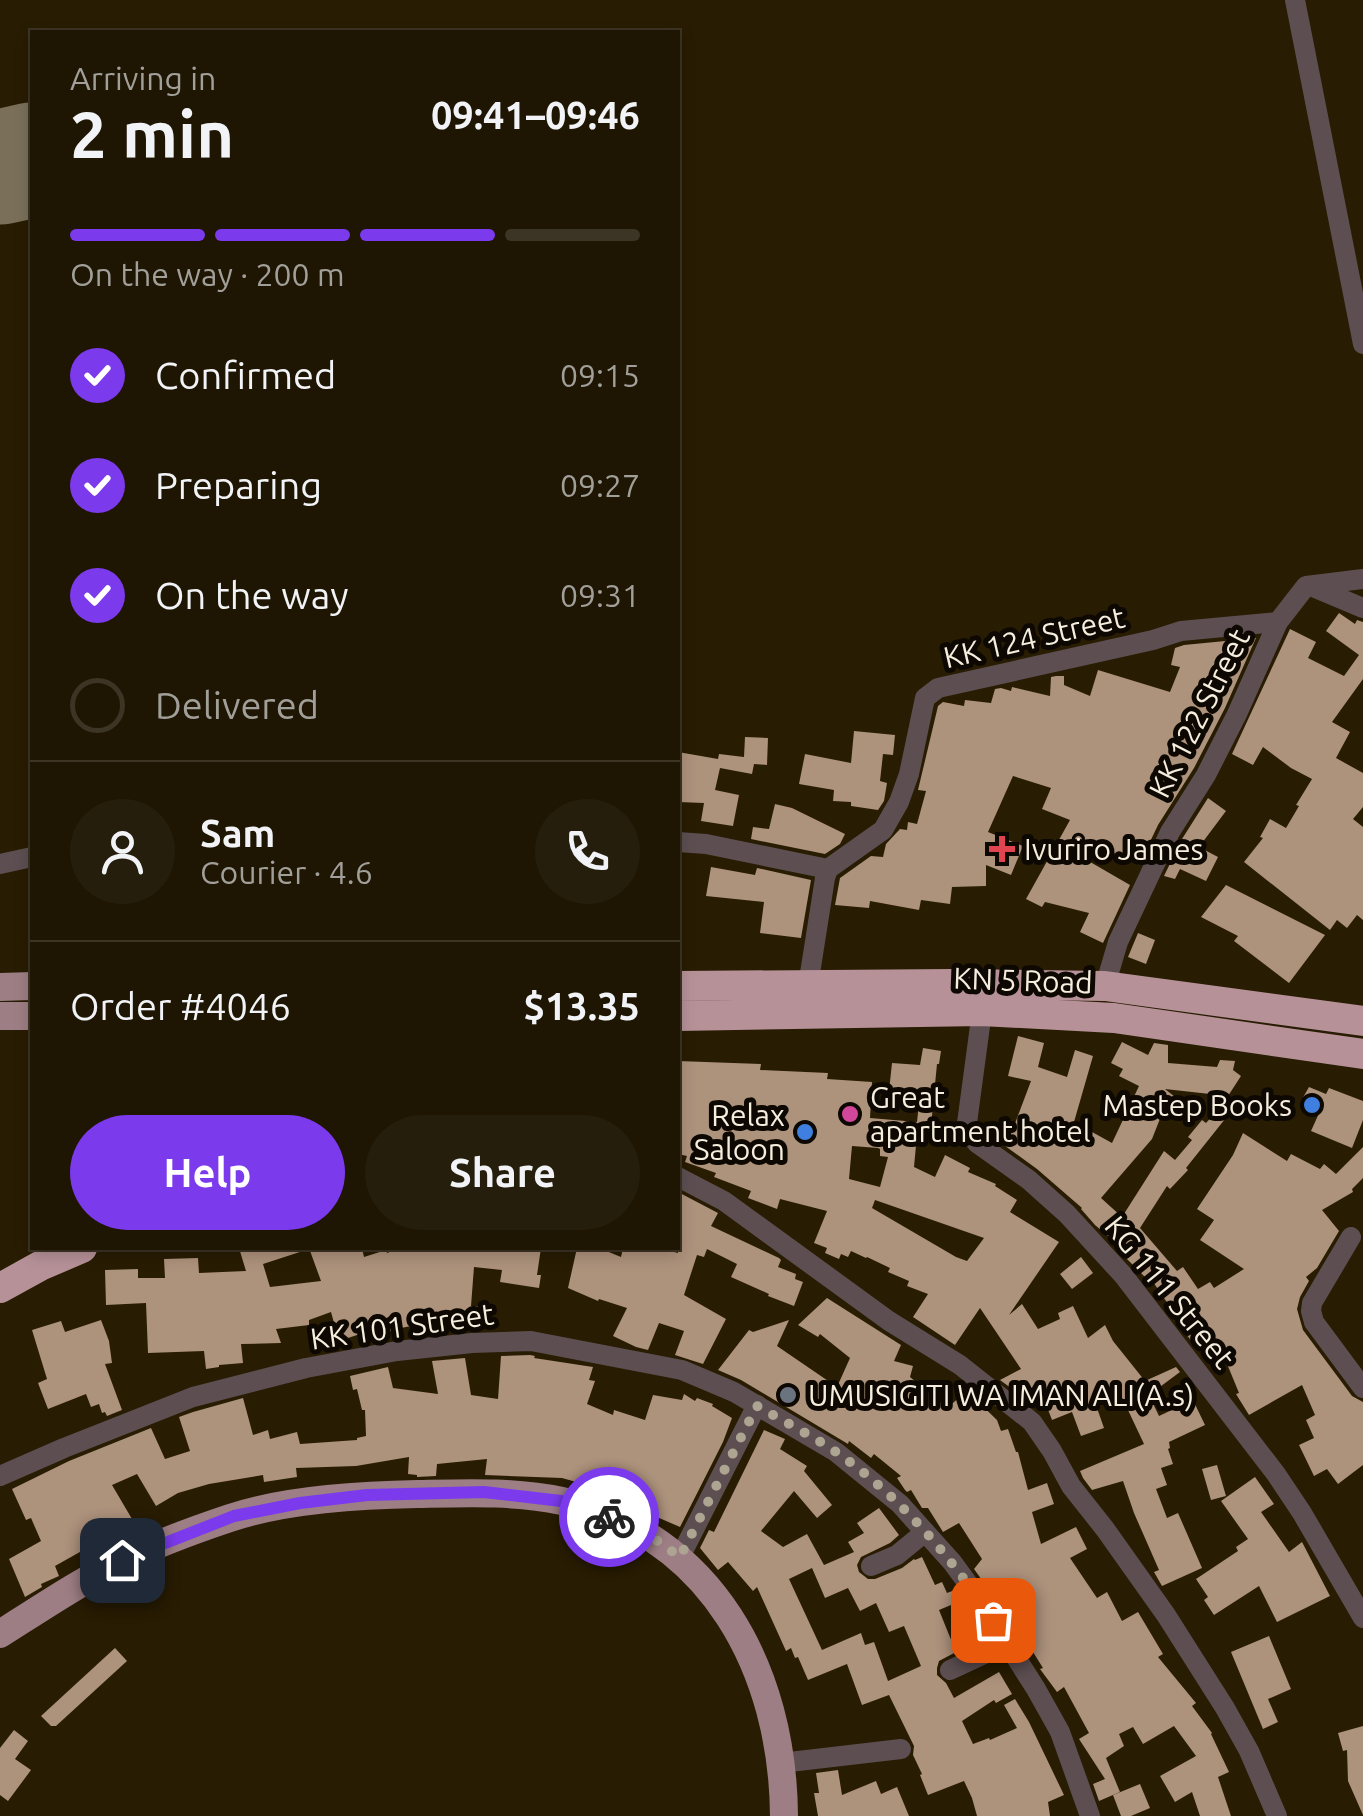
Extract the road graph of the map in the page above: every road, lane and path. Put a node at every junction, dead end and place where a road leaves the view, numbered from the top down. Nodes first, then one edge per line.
1 (1295, 0) edge
2 (1363, 344) edge
3 (1363, 579) edge
4 (1311, 586) junction
5 (1363, 608) edge
6 (1278, 622) junction
7 (680, 842) edge
8 (30, 857) edge
9 (0, 864) edge
10 (828, 870) junction
11 (30, 986) edge
12 (680, 986) edge
13 (808, 986) junction
14 (1104, 986) junction
15 (0, 987) edge
16 (982, 1011) junction
17 (0, 1016) edge
18 (30, 1016) edge
19 (680, 1016) edge
20 (1363, 1022) edge
21 (1363, 1054) edge
22 (680, 1178) edge
23 (1351, 1237) dead end
24 (77, 1250) edge
25 (0, 1288) edge
26 (1363, 1388) edge
27 (757, 1406) junction
28 (0, 1476) edge
29 (925, 1532) junction
30 (680, 1557) junction
31 (871, 1566) dead end
32 (1363, 1618) edge
33 (0, 1634) edge
34 (1008, 1643) junction
35 (950, 1670) dead end
36 (900, 1748) dead end
37 (781, 1763) junction
38 (784, 1816) edge
39 (1090, 1816) edge
40 (1276, 1816) edge

1 - 2 street
3 - 4 street
4 - 5 street
4 - 6 street, KK 122 Street
6 - 10 street, KK 124 Street
6 - 14 street, KK 122 Street
7 - 10 street
8 - 9 street
10 - 13 street
11 - 15 main road
12 - 13 highway, KN 5 Road
13 - 14 highway, KN 5 Road
14 - 20 highway, KN 5 Road
16 - 19 highway, KN 5 Road
16 - 21 highway, KN 5 Road
16 - 32 street, KG 111 Street
17 - 18 main road
22 - 40 street
23 - 26 street
24 - 25 highway
27 - 28 street, KK 101 Street
27 - 29 street, KK 101 Street
27 - 30 street
29 - 31 street
29 - 34 street, KK 101 Street
30 - 33 main road
30 - 37 main road
34 - 35 street
34 - 39 street, KK 101 Street
36 - 37 street
37 - 38 main road

